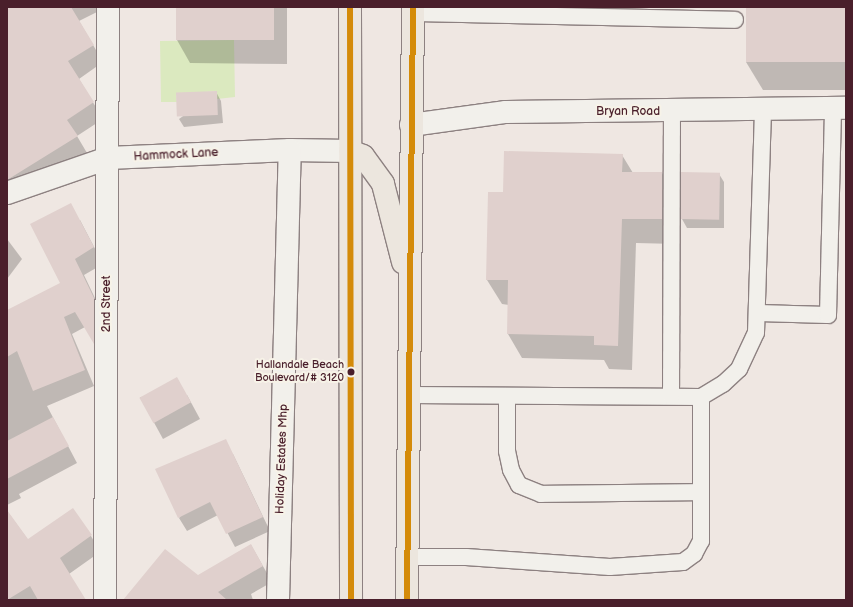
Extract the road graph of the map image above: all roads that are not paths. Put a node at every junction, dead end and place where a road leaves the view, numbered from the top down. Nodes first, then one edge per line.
1 (108, 7) edge
2 (350, 7) edge
3 (412, 10) edge
4 (735, 20) dead end
5 (840, 108) edge
6 (763, 110) junction
7 (672, 112) junction
8 (411, 125) junction
9 (290, 150) junction
10 (350, 151) junction
11 (108, 158) junction
12 (7, 193) edge
13 (411, 293) junction
14 (758, 313) junction
15 (410, 395) junction
16 (507, 396) junction
17 (671, 396) junction
18 (701, 397) junction
19 (701, 492) junction
20 (408, 557) junction
21 (105, 600) edge
22 (278, 600) edge
23 (351, 600) edge
24 (407, 600) edge

1 - 11 street, 2nd Street
2 - 10 main road
3 - 4 lane
3 - 8 main road
5 - 6 street, Bryan Road
5 - 14 lane
6 - 7 street, Bryan Road
6 - 14 lane
7 - 8 street, Bryan Road
7 - 17 lane
8 - 13 main road
9 - 10 street, Hammock Lane
9 - 11 street, Hammock Lane
9 - 22 street, Holiday Estates Mhp
10 - 13 main road
10 - 23 main road
11 - 12 street, Hammock Lane
11 - 21 street, 2nd Street
13 - 15 main road
14 - 18 lane
15 - 16 lane
15 - 20 main road
16 - 17 lane
16 - 19 lane
17 - 18 lane
18 - 19 lane
19 - 20 lane
20 - 24 main road

